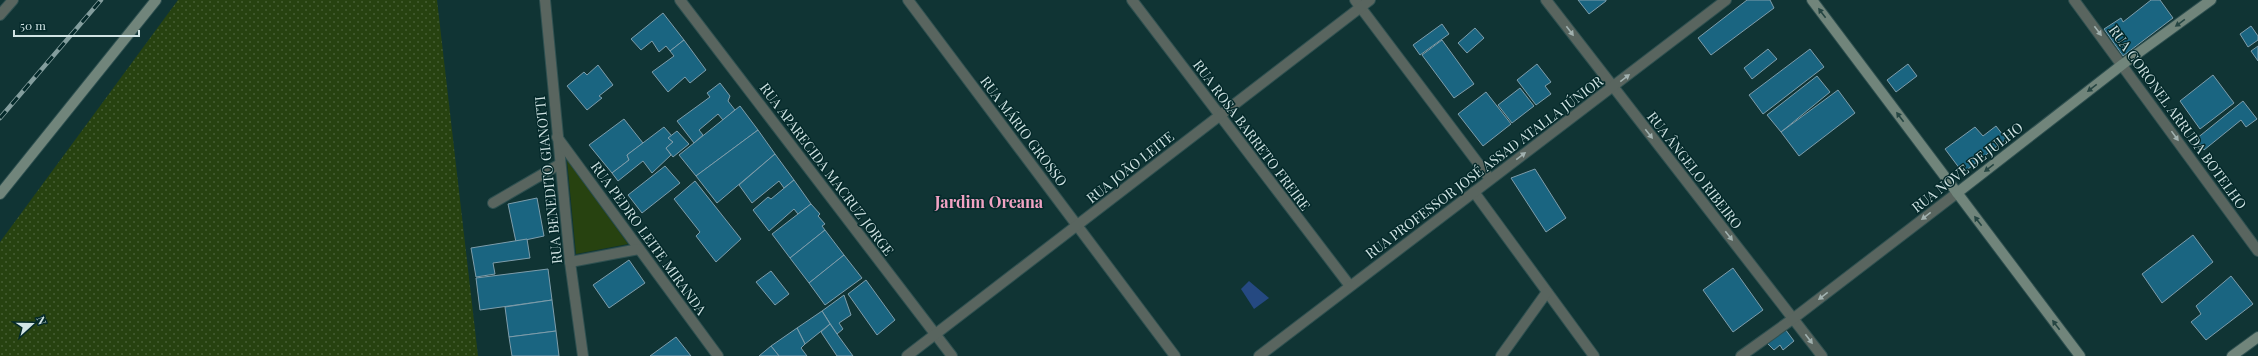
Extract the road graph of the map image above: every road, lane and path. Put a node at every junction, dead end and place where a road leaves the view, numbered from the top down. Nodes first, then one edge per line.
1 (13, 0) edge
2 (156, 0) edge
3 (545, 0) edge
4 (680, 0) edge
5 (908, 0) edge
6 (1132, 0) edge
7 (1370, 0) edge
8 (1546, 0) edge
9 (1726, 0) edge
10 (1812, 0) edge
11 (2074, 0) edge
12 (2211, 0) edge
13 (1358, 4) edge
14 (0, 15) edge
15 (2123, 64) junction
16 (1612, 88) junction
17 (1220, 115) junction
18 (557, 137) junction
19 (560, 164) junction
20 (1490, 179) junction
21 (1474, 192) junction
22 (1957, 192) junction
23 (0, 194) edge
24 (493, 203) dead end
25 (1077, 226) junction
26 (639, 249) junction
27 (2258, 251) edge
28 (570, 262) junction
29 (1350, 286) junction
30 (1547, 292) junction
31 (1794, 318) junction
32 (935, 334) junction
33 (2258, 337) edge
34 (583, 356) edge
35 (718, 356) edge
36 (907, 356) edge
37 (952, 356) edge
38 (1175, 356) edge
39 (1259, 356) edge
40 (1501, 356) edge
41 (1594, 356) edge
42 (1741, 356) edge
43 (1822, 356) edge
44 (2080, 356) edge
45 (2232, 356) edge

1 - 14 street
2 - 23 main road
3 - 18 street, RUA BENEDITO GIANOTTI
4 - 32 street, RUA APARECIDA MACRUZ JORGE
5 - 25 street, RUA MÁRIO GROSSO
6 - 17 street, RUA ROSA BARRETO FREIRE
7 - 13 street, RUA JOÃO LEITE
8 -> 16 street, RUA ÂNGELO RIBEIRO
16 -> 9 street, RUA PROFESSOR JOSÉ ASSAD ATALLA JÚNIOR
22 -> 10 main road
11 -> 15 street, RUA CORONEL ARRUDA BOTELHO
12 -> 15 main road, RUA NOVE DE JULHO
13 - 17 street, RUA JOÃO LEITE
13 - 20 street
15 -> 22 main road, RUA NOVE DE JULHO
15 -> 27 street, RUA CORONEL ARRUDA BOTELHO
20 -> 16 street, RUA PROFESSOR JOSÉ ASSAD ATALLA JÚNIOR
16 -> 31 street, RUA ÂNGELO RIBEIRO
17 - 25 street, RUA JOÃO LEITE
17 - 29 street, RUA ROSA BARRETO FREIRE
18 - 19 street, RUA BENEDITO GIANOTTI
18 - 26 street, RUA PEDRO LEITE MIRANDA
19 - 24 street
19 - 28 street, RUA BENEDITO GIANOTTI
20 - 21 street, RUA PROFESSOR JOSÉ ASSAD ATALLA JÚNIOR
21 - 29 street, RUA PROFESSOR JOSÉ ASSAD ATALLA JÚNIOR
21 - 30 street
22 -> 31 street, RUA NOVE DE JULHO
44 -> 22 main road
25 - 32 street, RUA JOÃO LEITE
25 - 38 street, RUA MÁRIO GROSSO
26 - 28 street
26 - 35 street, RUA PEDRO LEITE MIRANDA
28 - 34 street, RUA BENEDITO GIANOTTI
29 - 39 street, RUA PROFESSOR JOSÉ ASSAD ATALLA JÚNIOR
30 - 40 street
30 - 41 street
31 - 42 street, RUA NOVE DE JULHO
31 -> 43 street, RUA ÂNGELO RIBEIRO
32 - 36 street, RUA JOÃO LEITE
32 - 37 street, RUA APARECIDA MACRUZ JORGE
33 - 45 main road

